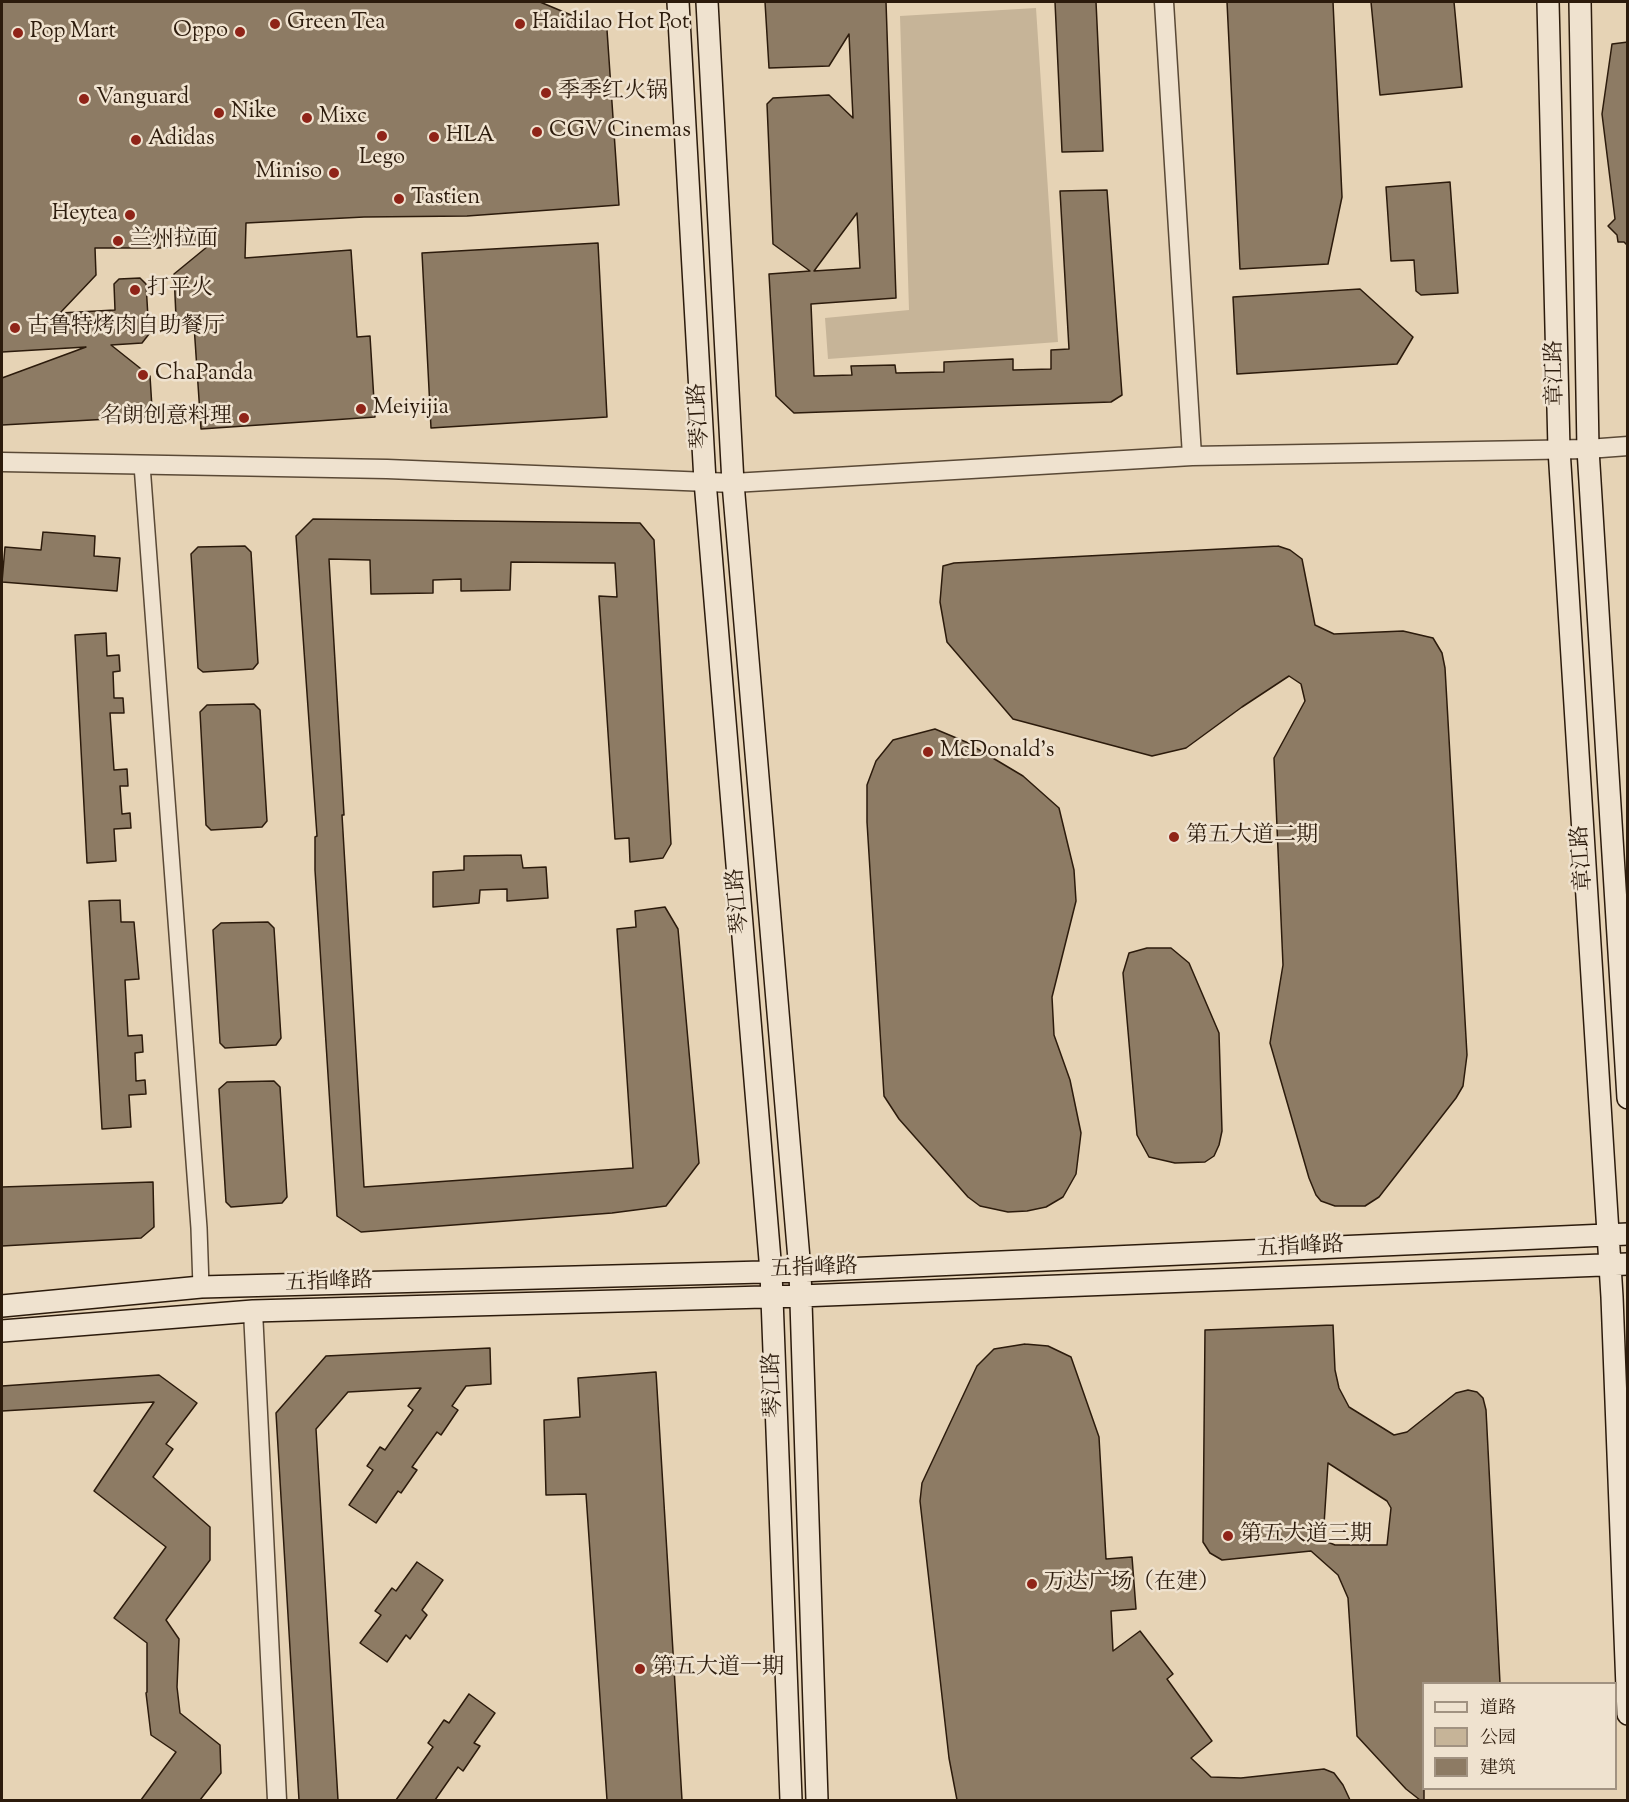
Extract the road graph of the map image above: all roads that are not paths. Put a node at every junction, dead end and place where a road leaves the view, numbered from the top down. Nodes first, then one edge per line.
1 (678, 2) edge
2 (707, 2) edge
3 (1164, 2) edge
4 (1548, 2) edge
5 (1580, 2) edge
6 (1628, 446) edge
7 (1559, 449) junction
8 (1588, 449) junction
9 (1192, 456) junction
10 (2, 462) edge
11 (142, 465) junction
12 (705, 481) junction
13 (733, 483) junction
14 (1628, 1098) edge
15 (1617, 1234) edge
16 (1619, 1265) edge
17 (800, 1271) junction
18 (771, 1272) junction
19 (201, 1287) junction
20 (800, 1296) junction
21 (771, 1297) junction
22 (2, 1306) edge
23 (253, 1311) junction
24 (2, 1331) edge
25 (1628, 1714) edge
26 (277, 1800) edge
27 (791, 1800) edge
28 (817, 1800) edge

1 - 12 main road, 琴江路
2 - 13 main road, 琴江路
3 - 9 street
4 - 7 main road, 章江路
5 - 8 main road, 章江路
6 - 8 street
7 - 8 street
7 - 9 street
7 - 15 main road, 章江路
8 - 14 main road, 章江路
9 - 13 street
10 - 11 street
11 - 12 street
11 - 19 street
12 - 13 street
12 - 18 main road, 琴江路
13 - 17 main road, 琴江路
15 - 16 main road, 章江路
15 - 17 main road, 五指峰路
16 - 20 main road, 五指峰路
16 - 25 main road, 章江路
17 - 18 main road, 五指峰路
17 - 20 main road, 琴江路
18 - 19 main road, 五指峰路
18 - 21 main road, 琴江路
19 - 22 main road, 五指峰路
20 - 21 main road, 五指峰路
20 - 28 main road, 琴江路
21 - 23 main road, 五指峰路
21 - 27 main road, 琴江路
23 - 24 main road, 五指峰路
23 - 26 street

